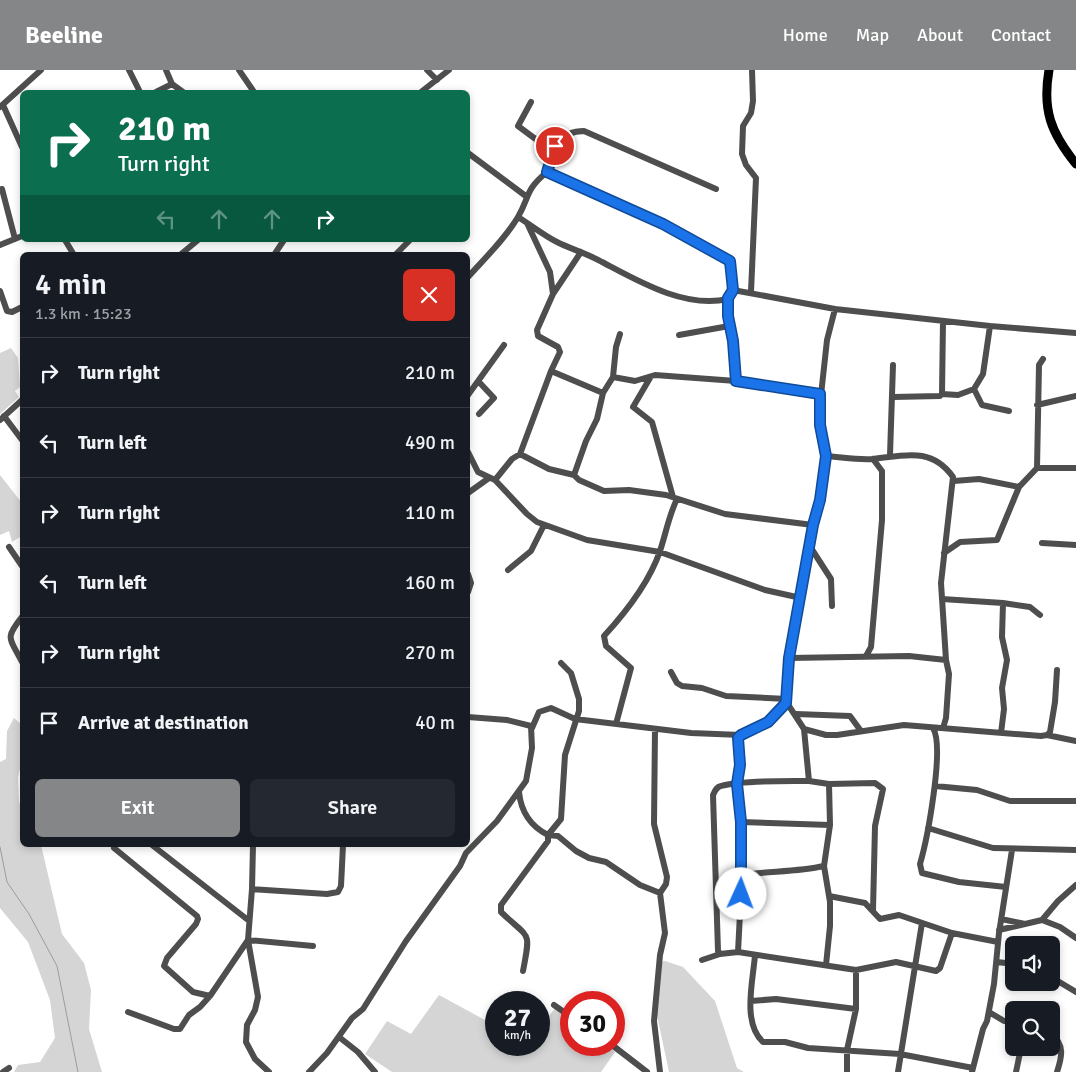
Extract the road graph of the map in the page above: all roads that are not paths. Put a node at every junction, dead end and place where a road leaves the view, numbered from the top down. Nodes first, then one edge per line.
1 (40, 70) edge
2 (129, 70) edge
3 (166, 70) edge
4 (239, 70) edge
5 (427, 70) edge
6 (449, 70) edge
7 (752, 70) edge
8 (1049, 70) edge
9 (436, 80) junction
10 (172, 84) junction
11 (139, 90) edge
12 (160, 90) edge
13 (180, 90) edge
14 (253, 90) edge
15 (424, 90) edge
16 (531, 102) dead end
17 (2, 106) edge
18 (20, 143) edge
19 (553, 152) junction
20 (470, 155) edge
21 (1076, 164) edge
22 (547, 172) junction
23 (2, 189) dead end
24 (716, 189) dead end
25 (526, 197) junction
26 (518, 217) junction
27 (527, 223) junction
28 (19, 238) edge
29 (196, 242) edge
30 (408, 242) edge
31 (0, 245) edge
32 (184, 252) edge
33 (398, 252) edge
34 (581, 252) junction
35 (470, 274) edge
36 (733, 290) junction
37 (0, 291) edge
38 (751, 292) junction
39 (554, 294) junction
40 (728, 298) junction
41 (20, 309) edge
42 (834, 309) junction
43 (943, 321) junction
44 (729, 326) junction
45 (990, 326) junction
46 (1076, 333) edge
47 (620, 334) dead end
48 (679, 335) dead end
49 (504, 345) dead end
50 (1043, 359) dead end
51 (893, 365) dead end
52 (551, 371) junction
53 (613, 377) junction
54 (650, 378) junction
55 (736, 381) junction
56 (478, 382) junction
57 (974, 389) junction
58 (470, 392) edge
59 (603, 393) junction
60 (820, 394) junction
61 (942, 394) junction
62 (1076, 396) edge
63 (893, 397) junction
64 (20, 402) edge
65 (1037, 404) junction
66 (1009, 411) dead end
67 (479, 414) dead end
68 (2, 418) edge
69 (20, 438) edge
70 (520, 454) junction
71 (890, 455) junction
72 (470, 456) edge
73 (826, 456) junction
74 (873, 459) junction
75 (1037, 468) junction
76 (1076, 468) edge
77 (574, 475) junction
78 (492, 479) junction
79 (954, 481) junction
80 (1019, 487) junction
81 (470, 492) edge
82 (675, 498) junction
83 (544, 525) junction
84 (813, 525) junction
85 (1042, 544) dead end
86 (1076, 545) edge
87 (9, 547) dead end
88 (810, 548) junction
89 (660, 552) junction
90 (944, 554) junction
91 (20, 563) edge
92 (508, 570) dead end
93 (801, 598) junction
94 (942, 599) junction
95 (1003, 604) junction
96 (832, 606) dead end
97 (1040, 615) dead end
98 (20, 619) edge
99 (871, 647) junction
100 (866, 656) junction
101 (880, 656) junction
102 (20, 658) edge
103 (789, 658) junction
104 (946, 660) junction
105 (561, 663) dead end
106 (1057, 670) dead end
107 (671, 672) dead end
108 (787, 701) junction
109 (796, 714) junction
110 (470, 717) edge
111 (575, 719) junction
112 (616, 724) junction
113 (532, 728) junction
114 (933, 728) junction
115 (943, 728) junction
116 (655, 729) junction
117 (804, 729) junction
118 (861, 731) junction
119 (1001, 732) junction
120 (741, 735) junction
121 (1047, 735) junction
122 (1076, 741) edge
123 (809, 781) junction
124 (737, 784) junction
125 (829, 784) junction
126 (935, 786) junction
127 (519, 792) junction
128 (1076, 801) edge
129 (741, 822) junction
130 (830, 825) junction
131 (928, 828) junction
132 (548, 835) junction
133 (155, 847) edge
134 (254, 847) edge
135 (343, 847) edge
136 (114, 848) dead end
137 (1012, 850) junction
138 (1076, 850) edge
139 (824, 866) junction
140 (742, 875) junction
141 (1076, 885) edge
142 (1006, 887) junction
143 (252, 889) junction
144 (660, 893) junction
145 (829, 896) junction
146 (873, 911) junction
147 (1002, 919) junction
148 (248, 920) junction
149 (1042, 920) junction
150 (922, 924) junction
151 (1026, 924) junction
152 (999, 930) junction
153 (952, 933) junction
154 (1076, 938) edge
155 (248, 940) junction
156 (998, 942) junction
157 (313, 946) dead end
158 (738, 952) junction
159 (720, 954) junction
160 (755, 955) junction
161 (702, 960) dead end
162 (997, 962) junction
163 (1005, 963) edge
164 (826, 964) junction
165 (914, 967) junction
166 (856, 970) junction
167 (523, 971) dead end
168 (1060, 982) edge
169 (1076, 992) edge
170 (210, 996) junction
171 (751, 1001) junction
172 (554, 1005) dead end
173 (560, 1009) edge
174 (856, 1009) junction
175 (128, 1012) dead end
176 (989, 1012) junction
177 (1005, 1021) edge
178 (339, 1037) junction
179 (1060, 1046) edge
180 (847, 1050) junction
181 (900, 1054) junction
182 (625, 1055) edge
183 (1019, 1056) edge
184 (972, 1070) edge
185 (269, 1072) edge
186 (309, 1072) edge
187 (375, 1072) edge
188 (646, 1072) edge
189 (660, 1072) edge
190 (847, 1072) edge
191 (898, 1072) edge
192 (1016, 1072) edge
193 (1057, 1072) edge

1 - 17 street
2 - 11 street
3 - 10 street
4 - 14 street
5 - 9 street
6 - 9 street
7 - 38 street
8 - 21 main road
9 - 15 street
10 - 12 street
10 - 13 street
16 - 19 street
17 - 18 street
19 - 22 street
19 - 24 street
20 - 25 street
22 - 25 street
22 - 36 street
23 - 28 street
25 - 26 street
26 - 27 street
26 - 35 street
27 - 34 street
27 - 39 street
28 - 31 street
29 - 32 street
30 - 33 street
34 - 39 street
34 - 40 street
36 - 38 street
36 - 40 street
37 - 41 street
38 - 42 street
39 - 52 street
40 - 44 street
42 - 43 street
42 - 60 street
43 - 45 street
43 - 61 street
44 - 48 street
44 - 55 street
45 - 46 street
45 - 57 street
47 - 53 street
49 - 56 street
50 - 65 street
51 - 63 street
52 - 59 street
52 - 70 street
53 - 54 street
53 - 59 street
54 - 55 street
54 - 82 street
55 - 60 street
56 - 58 street
56 - 67 street
57 - 61 street
57 - 66 street
59 - 77 street
60 - 73 street
61 - 63 street
62 - 65 street
63 - 71 street
64 - 68 street
65 - 75 street
68 - 69 street
70 - 77 street
70 - 78 street
71 - 74 street
71 - 79 street
72 - 78 street
73 - 74 street
73 - 84 street
74 - 99 street
75 - 76 street
75 - 80 street
77 - 82 street
78 - 81 street
78 - 83 street
79 - 80 street
79 - 90 street
80 - 90 street
82 - 84 street
82 - 89 street
83 - 89 street
83 - 92 street
84 - 88 street
85 - 86 street
87 - 91 street
88 - 93 street
88 - 96 street
89 - 93 street
89 - 112 street
90 - 94 street
93 - 103 street
94 - 95 street
94 - 104 street
95 - 97 street
95 - 119 street
98 - 102 street
99 - 100 street
99 - 101 street
100 - 101 street
100 - 103 street
101 - 104 street
103 - 108 street
104 - 115 street
105 - 111 street
106 - 121 street
107 - 108 street
108 - 109 street
108 - 120 street
109 - 117 street
109 - 118 street
110 - 113 street
111 - 112 street
111 - 113 street
111 - 132 street
112 - 116 street
113 - 127 street
114 - 115 street
114 - 118 street
114 - 126 street
115 - 119 street
116 - 120 street
116 - 144 street
117 - 118 street
117 - 123 street
119 - 121 street
120 - 124 street
121 - 122 street
123 - 124 street
123 - 125 street
124 - 129 street
124 - 159 street
125 - 130 street
125 - 146 street
126 - 128 street
126 - 131 street
127 - 132 street
127 - 178 street
129 - 130 street
129 - 140 street
130 - 139 street
131 - 137 street
131 - 142 street
132 - 144 street
132 - 167 street
133 - 148 street
134 - 143 street
135 - 143 street
136 - 170 street
137 - 138 street
137 - 142 street
139 - 140 street
139 - 145 street
140 - 158 street
141 - 149 street
142 - 147 street
143 - 148 street
144 - 189 street
145 - 146 street
145 - 164 street
146 - 150 street
147 - 151 street
147 - 152 street
148 - 155 street
149 - 151 street
149 - 154 street
150 - 153 street
150 - 165 street
151 - 152 street
152 - 156 street
153 - 156 street
153 - 165 street
155 - 157 street
155 - 170 street
155 - 185 street
156 - 162 street
158 - 159 street
158 - 160 street
159 - 161 street
160 - 164 street
160 - 171 street
162 - 163 street
162 - 176 street
164 - 166 street
165 - 166 street
165 - 181 street
166 - 174 street
168 - 169 street
170 - 175 street
171 - 174 street
171 - 180 street
172 - 173 street
174 - 180 street
176 - 177 street
176 - 184 street
178 - 186 street
178 - 187 street
179 - 193 street
180 - 181 street
180 - 190 street
181 - 184 street
181 - 191 street
182 - 188 street
183 - 192 street

